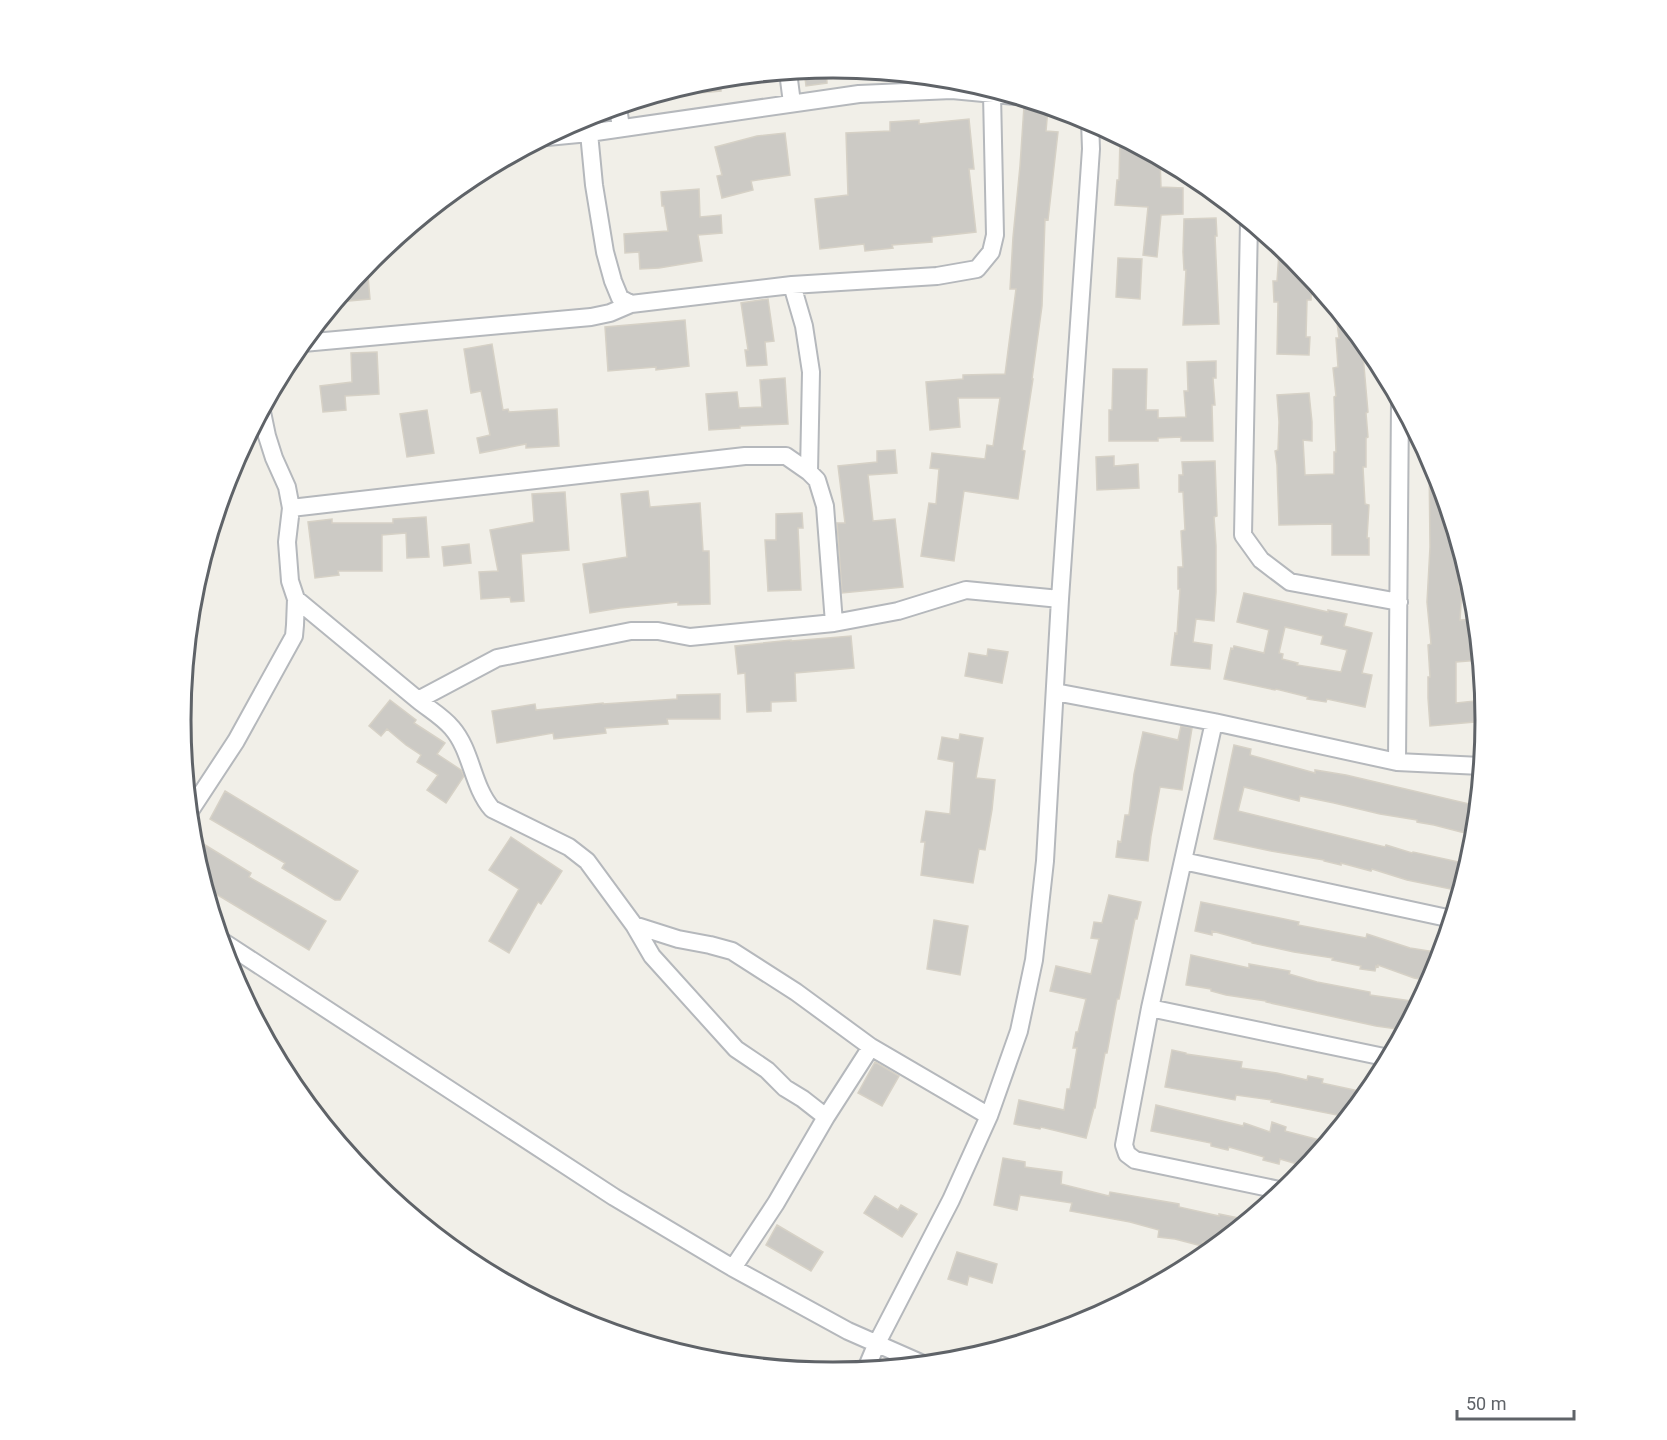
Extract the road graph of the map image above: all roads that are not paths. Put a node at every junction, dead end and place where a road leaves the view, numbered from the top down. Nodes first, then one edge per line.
1 (789, 79) edge
2 (937, 86) edge
3 (992, 98) edge
4 (792, 103) junction
5 (619, 115) edge
6 (621, 128) junction
7 (1090, 132) edge
8 (589, 133) junction
9 (571, 135) edge
10 (1249, 231) edge
11 (792, 285) junction
12 (631, 304) junction
13 (315, 342) edge
14 (1400, 419) edge
15 (264, 424) edge
16 (809, 472) junction
17 (291, 508) junction
18 (296, 599) junction
19 (1060, 599) junction
20 (1399, 602) junction
21 (834, 623) junction
22 (1055, 692) junction
23 (418, 700) junction
24 (1214, 722) junction
25 (1397, 762) junction
26 (1474, 766) edge
27 (197, 801) edge
28 (1183, 861) junction
29 (1444, 917) edge
30 (634, 925) junction
31 (235, 953) edge
32 (1150, 1008) junction
33 (871, 1047) junction
34 (1379, 1057) edge
35 (989, 1116) junction
36 (826, 1117) junction
37 (1272, 1189) edge
38 (733, 1268) junction
39 (877, 1343) junction
40 (909, 1358) edge
41 (869, 1361) edge

1 - 4 street
2 - 4 street
3 - 11 street
4 - 6 street
5 - 6 street
6 - 8 street
7 - 19 street
8 - 9 street
8 - 12 street
10 - 20 street
11 - 12 street
11 - 16 street
12 - 13 street
14 - 20 street
15 - 17 street
16 - 17 street
16 - 21 street
17 - 18 street
18 - 23 street
18 - 27 street
19 - 21 street
19 - 22 street
20 - 25 street
21 - 23 street
22 - 24 street
22 - 35 street
23 - 30 street
24 - 25 street
24 - 28 street
25 - 26 street
28 - 29 street
28 - 32 street
30 - 33 street
30 - 36 street
31 - 38 street
32 - 34 street
32 - 37 street
33 - 35 street
33 - 36 street
35 - 39 street
36 - 38 street
38 - 39 street
39 - 40 street
39 - 41 street

